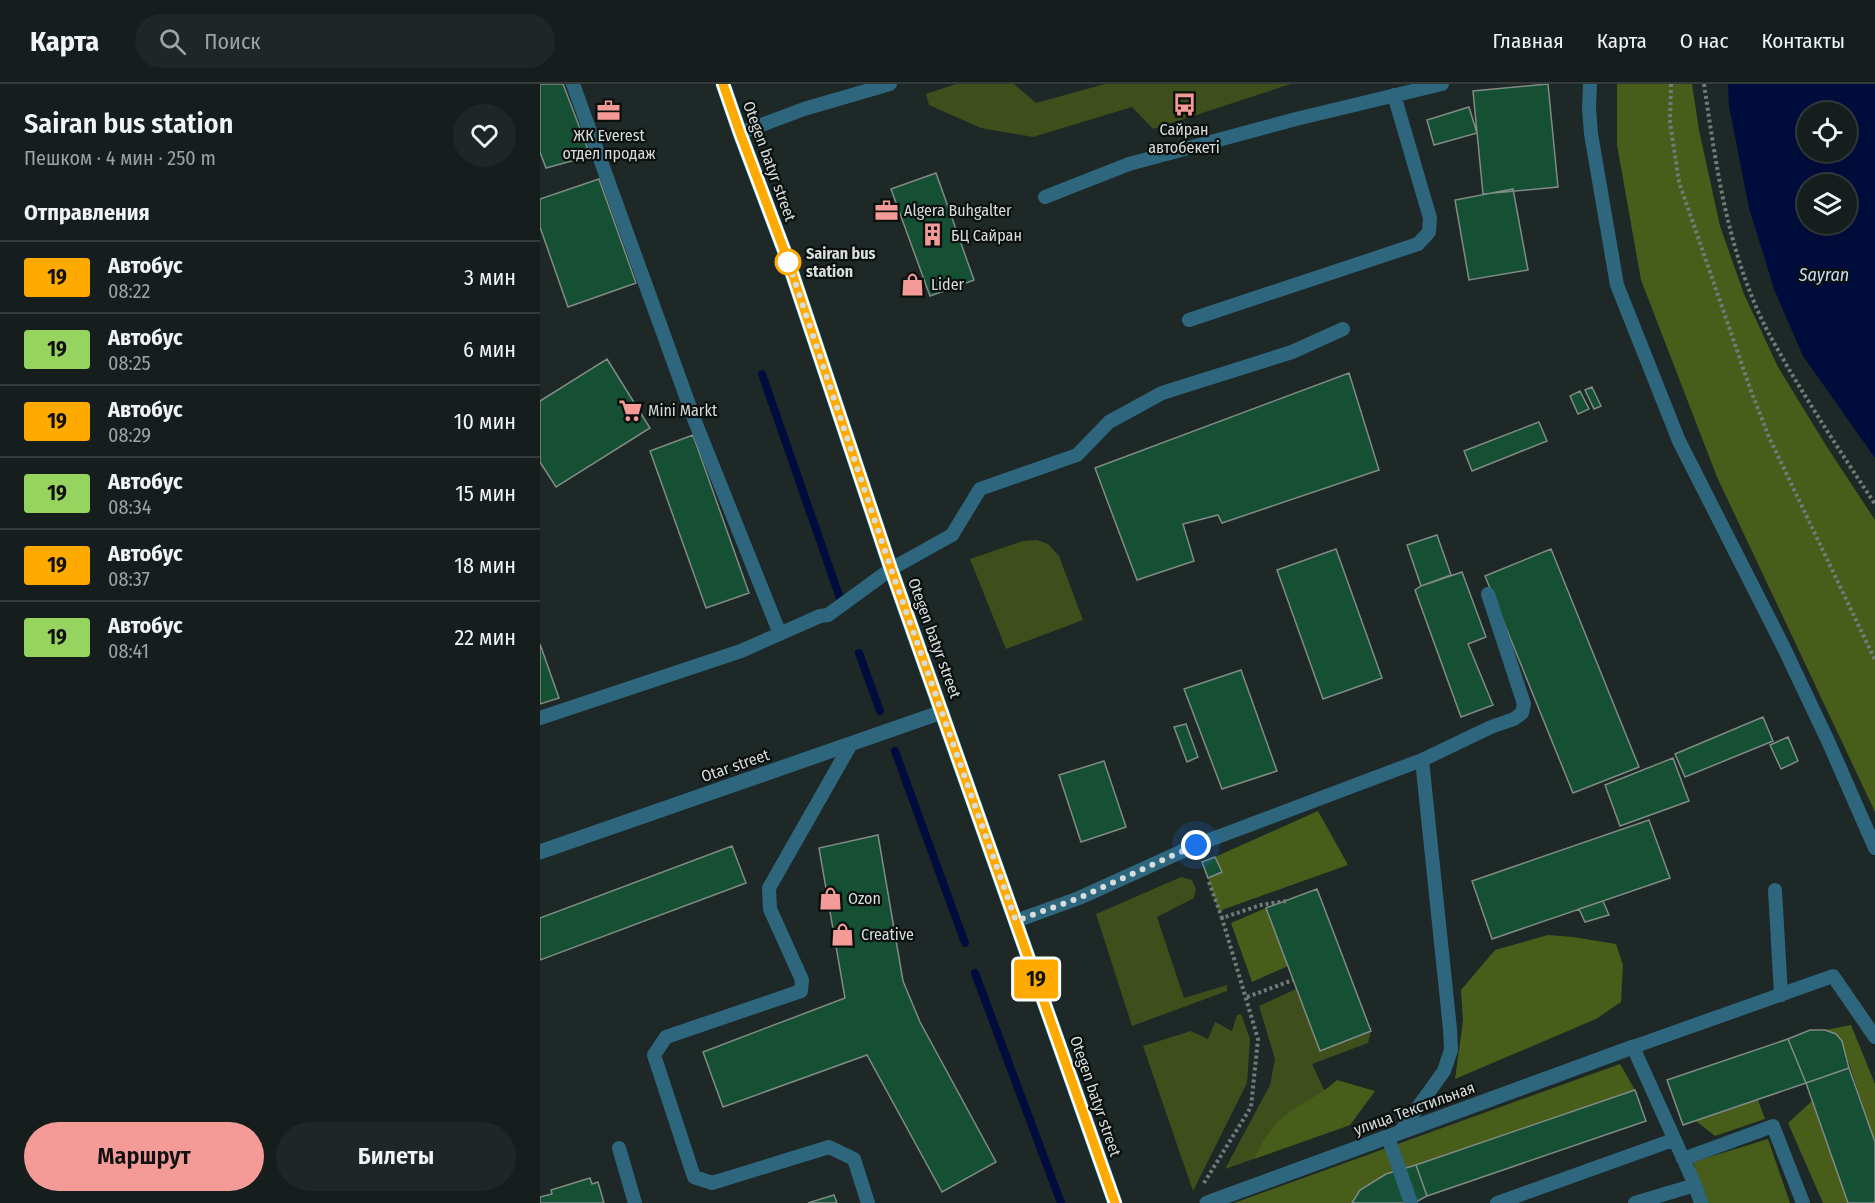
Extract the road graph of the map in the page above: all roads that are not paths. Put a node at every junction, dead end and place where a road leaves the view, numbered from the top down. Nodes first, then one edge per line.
1 (573, 84) edge
2 (723, 84) edge
3 (890, 84) edge
4 (1442, 84) edge
5 (1590, 84) edge
6 (1394, 95) junction
7 (740, 133) junction
8 (1045, 196) dead end
9 (1189, 320) dead end
10 (1343, 329) dead end
11 (891, 569) junction
12 (1488, 594) dead end
13 (780, 634) junction
14 (942, 712) junction
15 (540, 718) edge
16 (852, 744) junction
17 (1422, 760) junction
18 (1875, 848) edge
19 (540, 852) edge
20 (1775, 890) dead end
21 (1016, 921) junction
22 (1781, 995) junction
23 (1875, 1037) edge
24 (1633, 1047) junction
25 (1394, 1135) junction
26 (1673, 1140) junction
27 (619, 1148) dead end
28 (1683, 1158) junction
29 (1695, 1185) junction
30 (635, 1203) edge
31 (868, 1203) edge
32 (1115, 1203) edge
33 (1207, 1203) edge
34 (1411, 1203) edge
35 (1497, 1203) edge
36 (1635, 1203) edge
37 (1701, 1203) edge
38 (1803, 1203) edge

1 - 13 lane
2 - 7 main road, Otegen batyr street
3 - 7 lane
4 - 6 lane
5 - 18 lane
6 - 8 lane
6 - 9 lane
7 - 11 main road, Otegen batyr street
10 - 11 lane
11 - 13 lane
11 - 14 main road, Otegen batyr street
12 - 17 lane
13 - 15 lane
14 - 16 street, Otar street
14 - 21 main road, Otegen batyr street
16 - 19 street, Otar street
16 - 31 lane
17 - 21 lane
17 - 25 lane
20 - 22 lane
21 - 32 main road, Otegen batyr street
22 - 23 lane
22 - 24 lane
24 - 25 street, улица Текстильная
24 - 26 lane
25 - 33 street, улица Текстильная
25 - 34 lane
26 - 28 lane
26 - 35 lane
27 - 30 lane
28 - 29 lane
28 - 38 lane
29 - 36 lane
29 - 37 lane

